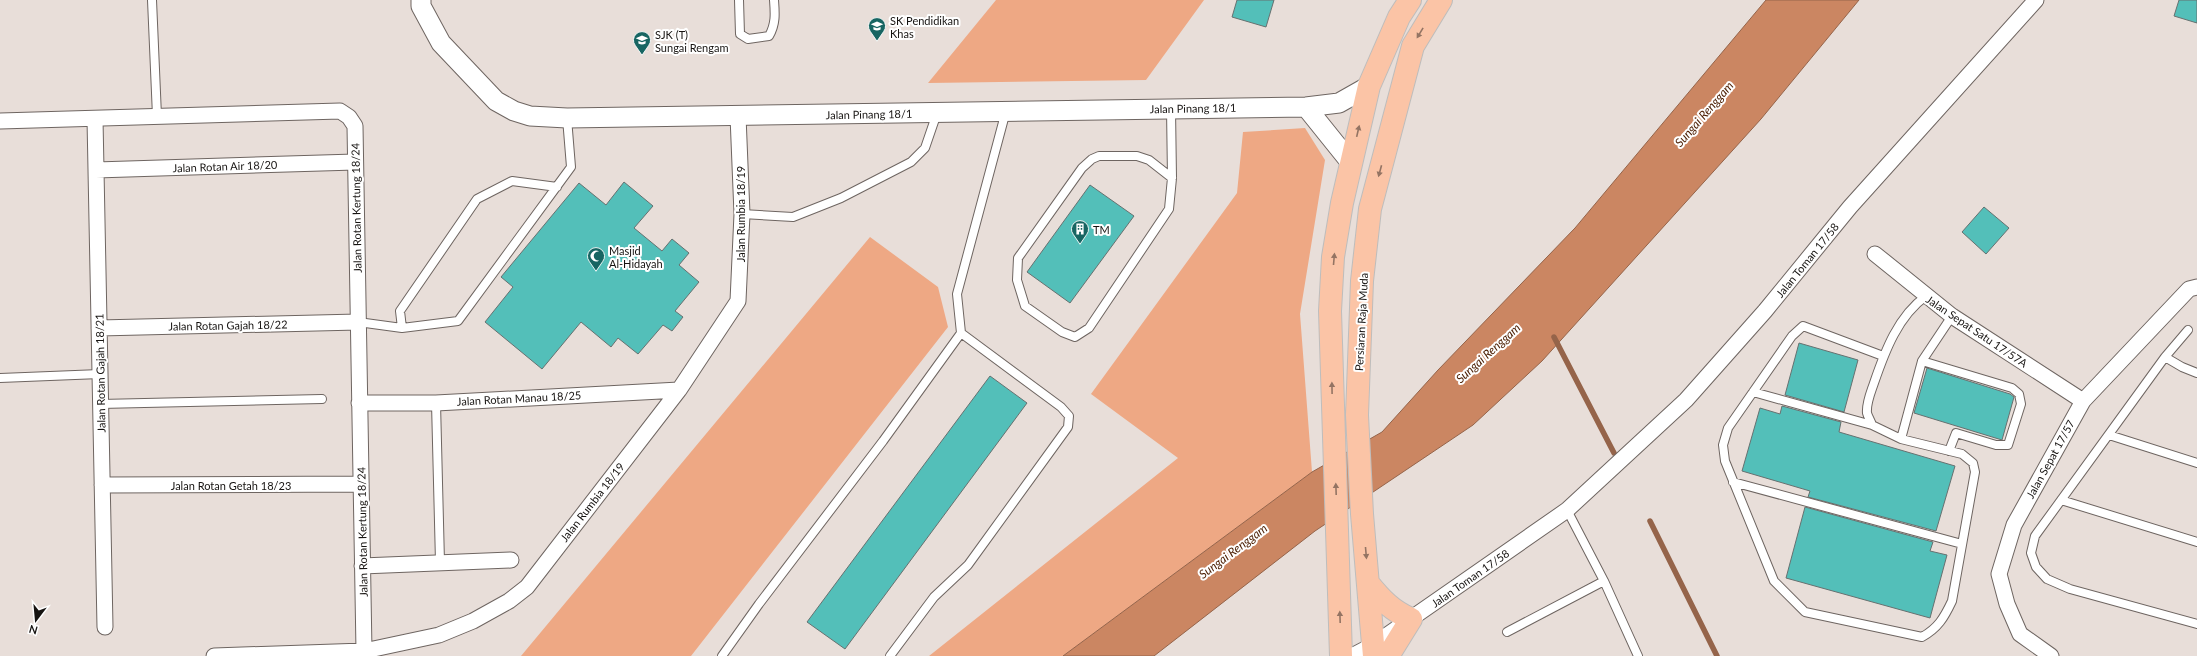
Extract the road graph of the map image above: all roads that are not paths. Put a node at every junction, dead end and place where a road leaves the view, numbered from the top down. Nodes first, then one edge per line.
1 (152, 0) edge
2 (420, 0) edge
3 (739, 0) edge
4 (774, 0) edge
5 (1410, 0) edge
6 (1441, 0) edge
7 (2036, 0) edge
8 (1369, 86) junction
9 (1306, 107) junction
10 (1171, 109) junction
11 (938, 112) junction
12 (1006, 112) junction
13 (157, 116) junction
14 (738, 116) junction
15 (568, 118) junction
16 (95, 119) junction
17 (0, 121) edge
18 (355, 162) junction
19 (1351, 163) junction
20 (96, 170) junction
21 (1172, 178) junction
22 (557, 187) junction
23 (742, 214) junction
24 (1875, 254) dead end
25 (2197, 287) edge
26 (1926, 296) junction
27 (1952, 316) junction
28 (358, 322) junction
29 (99, 328) junction
30 (402, 328) junction
31 (2188, 330) dead end
32 (961, 333) junction
33 (1883, 356) junction
34 (2165, 357) junction
35 (1922, 361) junction
36 (2197, 373) edge
37 (100, 374) junction
38 (0, 378) edge
39 (679, 390) junction
40 (1753, 392) junction
41 (322, 399) dead end
42 (2083, 401) junction
43 (360, 403) junction
44 (436, 403) junction
45 (100, 404) junction
46 (1872, 425) junction
47 (2109, 435) junction
48 (1901, 439) junction
49 (1949, 450) junction
50 (2197, 463) edge
51 (1734, 482) junction
52 (361, 484) junction
53 (102, 485) junction
54 (2061, 500) junction
55 (1567, 510) junction
56 (2197, 542) edge
57 (1962, 544) junction
58 (511, 560) dead end
59 (440, 562) junction
60 (362, 566) junction
61 (1604, 581) junction
62 (1368, 583) junction
63 (1411, 619) junction
64 (2197, 624) edge
65 (105, 627) dead end
66 (1507, 632) dead end
67 (1378, 652) edge
68 (364, 654) edge
69 (214, 656) edge
70 (722, 656) edge
71 (890, 656) edge
72 (1341, 656) edge
73 (1352, 656) edge
74 (1638, 656) edge
75 (2051, 656) edge

1 - 13 lane
2 - 15 street, Jalan Pinang 18/1
3 - 4 lane
5 - 8 main road
6 -> 62 main road, Persiaran Raja Muda
7 - 55 street, Jalan Toman 17/58
8 - 9 street, Jalan Pinang 18/1
19 -> 8 main road
9 - 10 street, Jalan Pinang 18/1
9 - 19 street
10 - 12 street, Jalan Pinang 18/1
10 - 21 lane
11 - 12 street, Jalan Pinang 18/1
11 - 14 street, Jalan Pinang 18/1
11 - 23 lane
12 - 32 lane
13 - 16 street, Jalan Rotan Kertung 18/24
13 - 18 street, Jalan Rotan Kertung 18/24
14 - 15 street, Jalan Pinang 18/1
14 - 23 street, Jalan Rumbia 18/19
15 - 22 lane
16 - 17 street, Jalan Rotan Kertung 18/24
16 - 20 street, Jalan Rotan Gajah 18/21
18 - 20 street, Jalan Rotan Air 18/20
18 - 28 street, Jalan Rotan Kertung 18/24
72 -> 19 main road
20 - 29 street, Jalan Rotan Gajah 18/21
21 - 21 lane
22 - 30 lane
22 - 30 lane
23 - 39 street, Jalan Rumbia 18/19
24 - 26 street, Jalan Sepat Satu 17/57A
25 - 42 street, Jalan Sepat 17/57
26 - 27 street, Jalan Sepat Satu 17/57A
26 - 33 lane
27 - 35 lane
27 - 42 street, Jalan Sepat Satu 17/57A
28 - 29 street, Jalan Rotan Gajah 18/22
28 - 30 lane
28 - 43 street, Jalan Rotan Kertung 18/24
29 - 37 street, Jalan Rotan Gajah 18/21
31 - 34 lane
32 - 70 lane
32 - 71 lane
33 - 40 lane
33 - 46 lane
34 - 36 lane
34 - 47 lane
35 - 48 lane
35 - 49 lane
37 - 38 lane
37 - 45 street, Jalan Rotan Gajah 18/21
39 - 44 street, Jalan Rotan Manau 18/25
39 - 68 street, Jalan Rumbia 18/19
40 - 46 lane
40 - 51 lane
41 - 45 lane
42 - 75 street, Jalan Sepat 17/57
43 - 44 street, Jalan Rotan Manau 18/25
43 - 52 street, Jalan Rotan Kertung 18/24
44 - 59 lane
45 - 53 street, Jalan Rotan Gajah 18/21
46 - 48 lane
47 - 50 lane
47 - 54 lane
48 - 49 lane
49 - 57 lane
51 - 57 lane
51 - 57 lane
52 - 53 street, Jalan Rotan Getah 18/23
52 - 60 street, Jalan Rotan Kertung 18/24
53 - 65 street, Jalan Rotan Gajah 18/21
54 - 56 lane
54 - 64 lane
55 - 61 lane
55 - 63 street, Jalan Toman 17/58
58 - 59 street
59 - 60 street
60 - 68 street, Jalan Rotan Kertung 18/24
61 - 66 lane
61 - 74 lane
62 - 63 main road
62 - 67 main road, Persiaran Raja Muda
63 - 67 main road
67 - 73 street
68 - 69 street, Jalan Rumbia 18/19

